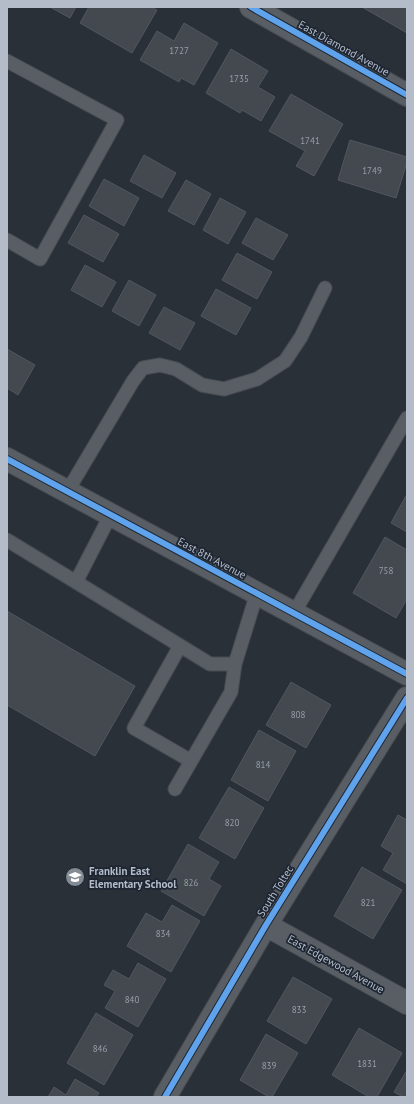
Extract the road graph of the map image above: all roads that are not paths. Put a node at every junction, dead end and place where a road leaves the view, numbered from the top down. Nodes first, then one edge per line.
1 (251, 7) edge
2 (7, 61) edge
3 (407, 95) edge
4 (7, 240) edge
5 (325, 288) dead end
6 (407, 418) edge
7 (7, 459) edge
8 (67, 492) junction
9 (110, 516) junction
10 (7, 540) edge
11 (76, 582) junction
12 (257, 593) junction
13 (294, 612) junction
14 (180, 646) junction
15 (235, 664) junction
16 (407, 674) edge
17 (407, 698) edge
18 (191, 761) junction
19 (174, 789) dead end
20 (266, 925) junction
21 (407, 1003) edge
22 (165, 1097) edge

1 - 3 street, East Diamond Avenue
2 - 4 lane
5 - 8 lane
6 - 13 lane
7 - 8 street, East 8th Avenue
8 - 9 street, East 8th Avenue
9 - 11 lane
9 - 12 street, East 8th Avenue
10 - 11 lane
11 - 14 lane
12 - 13 street, East 8th Avenue
12 - 15 lane
13 - 16 street, East 8th Avenue
14 - 15 lane
14 - 18 lane
15 - 18 lane
17 - 20 street, South Toltec
18 - 19 lane
20 - 21 street, East Edgewood Avenue
20 - 22 street, South Toltec

